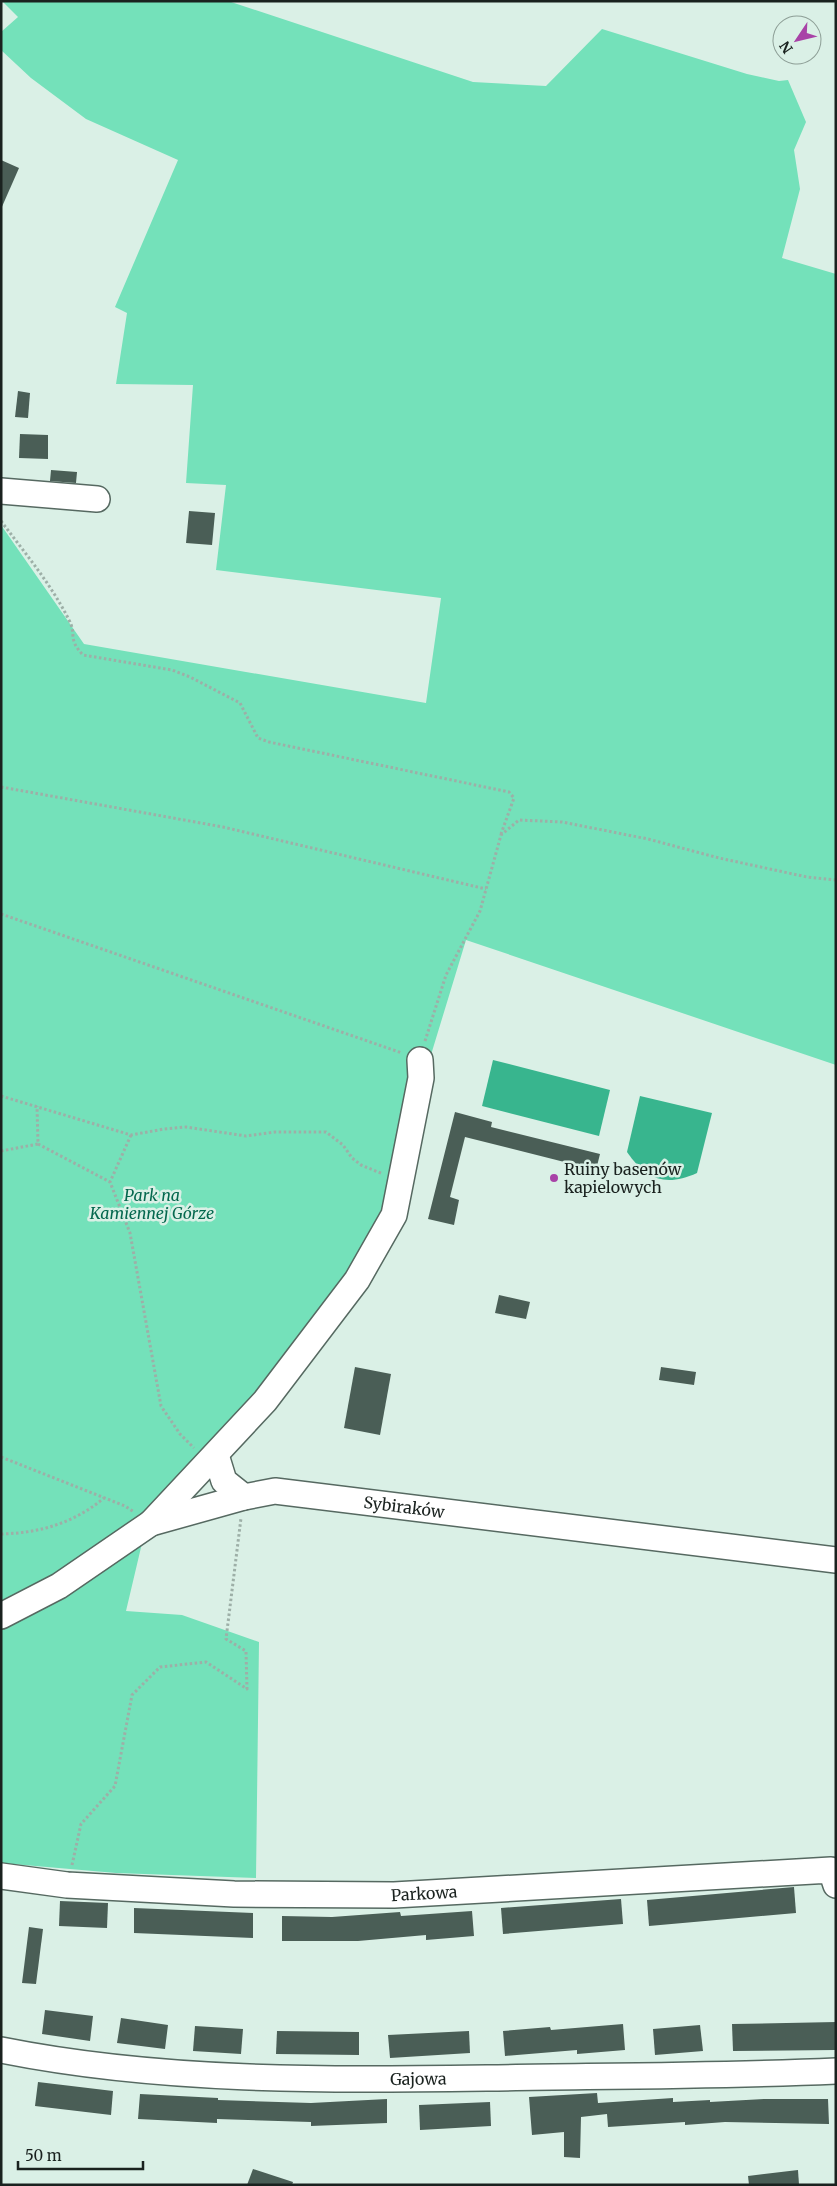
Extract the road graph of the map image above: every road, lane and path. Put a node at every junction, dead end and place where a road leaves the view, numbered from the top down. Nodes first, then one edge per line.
1 (1, 491) edge
2 (97, 499) dead end
3 (1, 521) edge
4 (1, 787) edge
5 (501, 835) junction
6 (836, 880) edge
7 (486, 889) junction
8 (1, 914) edge
9 (420, 1060) junction
10 (1, 1096) edge
11 (37, 1106) junction
12 (131, 1135) junction
13 (38, 1144) junction
14 (1, 1151) edge
15 (401, 1178) junction
16 (110, 1182) junction
17 (1, 1456) edge
18 (212, 1459) junction
19 (244, 1497) junction
20 (105, 1498) junction
21 (151, 1523) junction
22 (1, 1534) edge
23 (836, 1560) edge
24 (1, 1616) edge
25 (1, 1876) edge
26 (68, 1885) junction
27 (836, 1885) edge
28 (1, 2050) edge
29 (836, 2071) edge

1 - 2 street
3 - 5 path
4 - 7 path
5 - 6 path
5 - 7 path
7 - 9 path
8 - 9 path
9 - 15 street
10 - 11 path
11 - 12 path
11 - 13 path
12 - 15 path
12 - 16 path
13 - 14 path
13 - 16 path
15 - 18 street
16 - 18 path
17 - 20 path
18 - 19 street
18 - 21 street
19 - 21 street, Sybiraków
19 - 23 street, Sybiraków
19 - 26 path
20 - 21 path
20 - 22 path
21 - 24 street, Sybiraków
25 - 26 street, Parkowa
26 - 27 street, Parkowa
28 - 29 street, Gajowa

